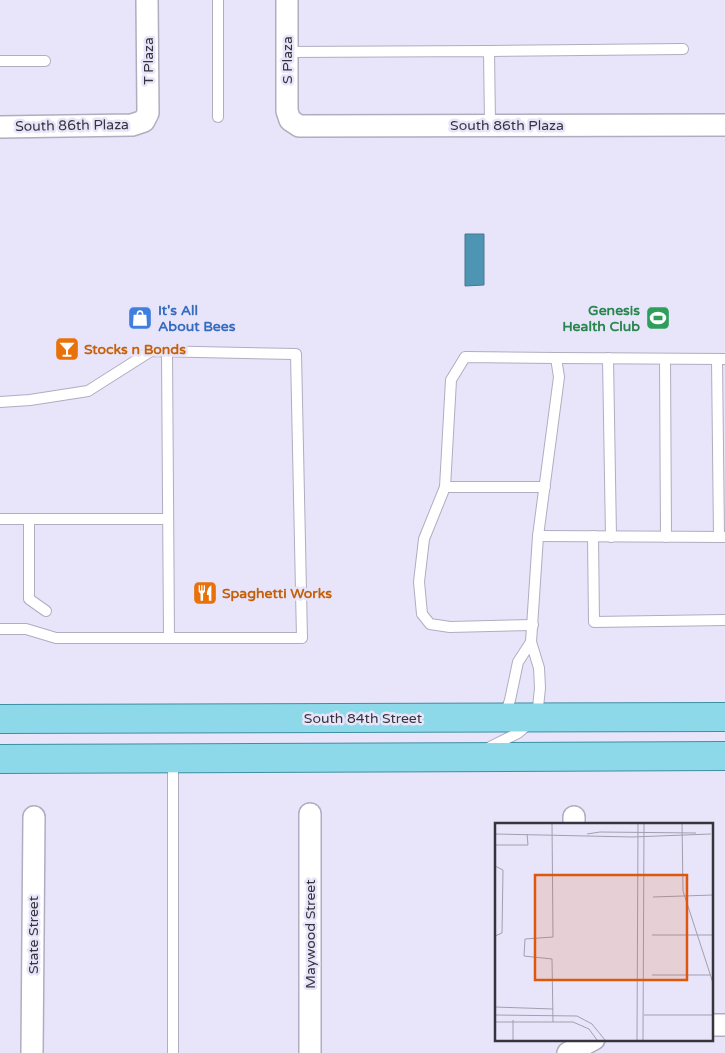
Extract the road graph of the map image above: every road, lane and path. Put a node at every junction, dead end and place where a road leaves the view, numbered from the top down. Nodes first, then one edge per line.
1 (148, 0) edge
2 (218, 0) edge
3 (287, 0) edge
4 (682, 49) dead end
5 (489, 51) junction
6 (287, 52) junction
7 (45, 60) dead end
8 (0, 61) edge
9 (218, 117) dead end
10 (290, 120) joint
11 (144, 121) joint
12 (725, 125) edge
13 (490, 126) junction
14 (0, 127) edge
15 (167, 351) junction
16 (556, 358) junction
17 (608, 358) junction
18 (665, 359) junction
19 (721, 359) edge
20 (0, 402) edge
21 (445, 487) junction
22 (545, 487) junction
23 (168, 519) junction
24 (0, 520) edge
25 (29, 520) junction
26 (538, 536) junction
27 (592, 536) junction
28 (611, 537) junction
29 (666, 537) junction
30 (722, 537) edge
31 (46, 611) dead end
32 (725, 620) edge
33 (533, 625) junction
34 (0, 629) edge
35 (169, 638) junction
36 (531, 642) junction
37 (537, 717) junction
38 (725, 717) edge
39 (504, 718) junction
40 (0, 719) edge
41 (725, 756) edge
42 (469, 757) junction
43 (0, 759) edge
44 (173, 759) junction
45 (310, 814) dead end
46 (34, 817) dead end
47 (712, 1025) edge
48 (725, 1025) edge
49 (32, 1053) edge
50 (173, 1053) edge
51 (310, 1053) edge

1 - 11 street, T Plaza
2 - 9 lane
3 - 6 street, S Plaza
4 - 5 lane
5 - 6 lane
5 - 13 lane
6 - 10 street, S Plaza
7 - 8 lane
10 - 13 street, South 86th Plaza
11 - 14 street, South 86th Plaza
12 - 13 street, South 86th Plaza
15 - 20 lane
15 - 23 lane
15 - 35 lane
16 - 17 lane
16 - 21 lane
16 - 22 lane
17 - 18 lane
17 - 28 lane
18 - 19 lane
18 - 29 lane
19 - 30 lane
21 - 22 lane
21 - 33 lane
22 - 26 lane
23 - 25 lane
23 - 35 lane
24 - 25 lane
25 - 31 lane
26 - 27 lane
26 - 33 lane
27 - 28 lane
27 - 32 lane
28 - 29 lane
29 - 30 lane
33 - 36 lane
34 - 35 lane
36 - 37 lane
36 - 39 lane
37 - 38 main road, South 84th Street
37 - 39 main road, South 84th Street
37 - 42 lane
39 - 40 main road, South 84th Street
41 - 42 main road
42 - 44 main road
43 - 44 main road
44 - 50 lane
45 - 51 street, Maywood Street
46 - 49 street, State Street
47 - 48 street

